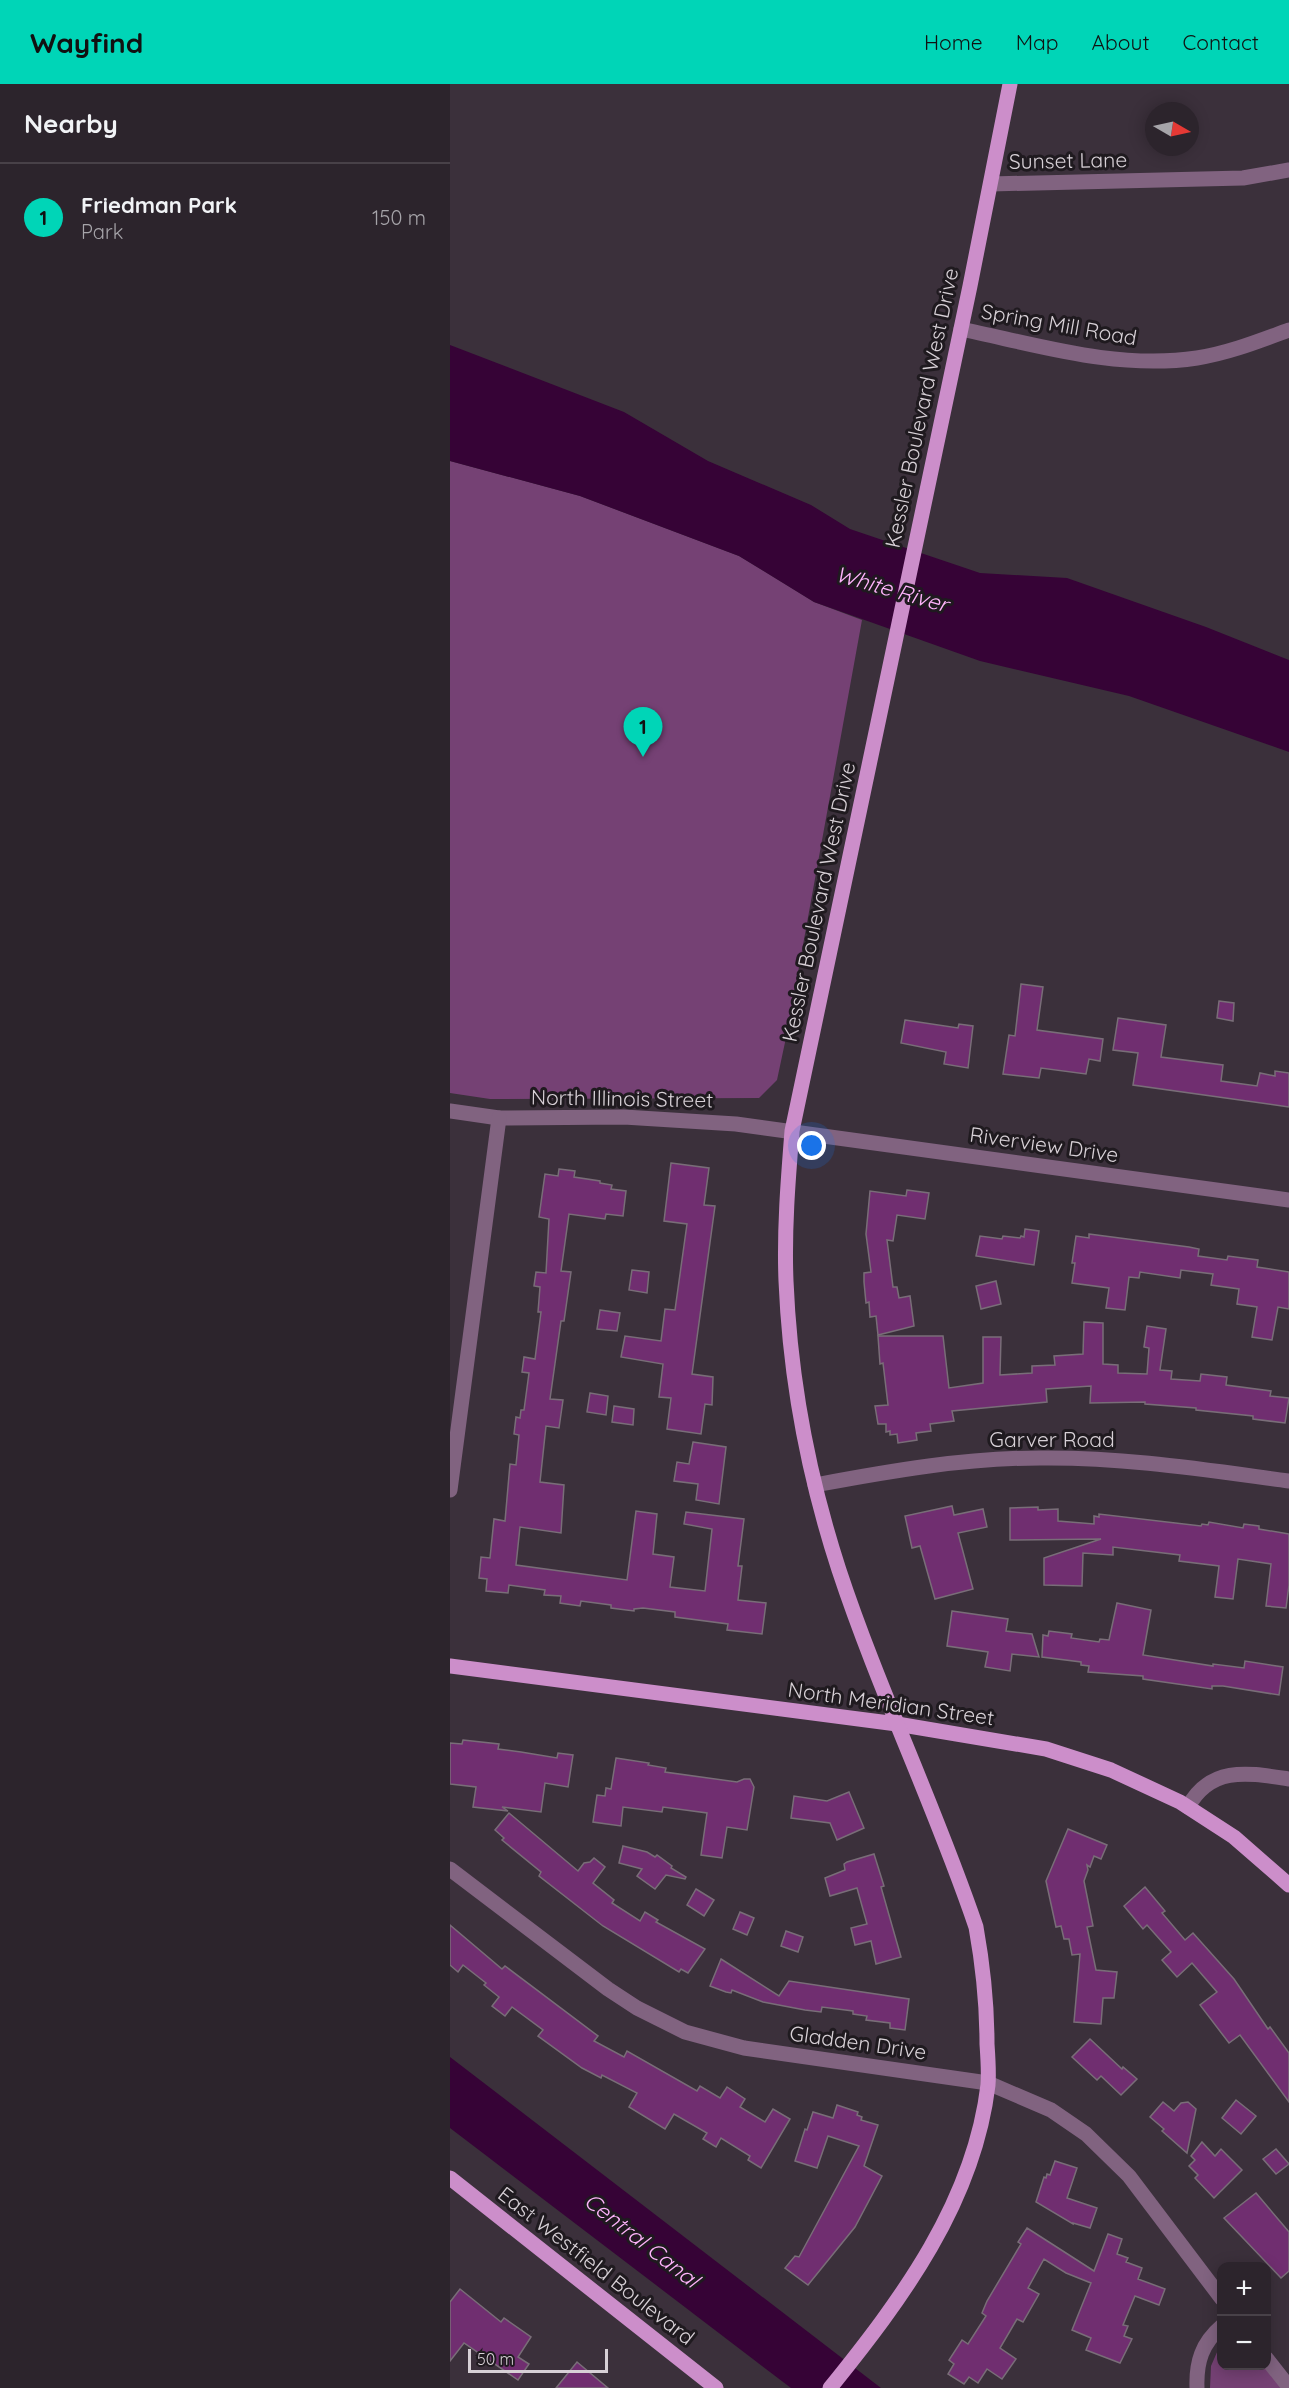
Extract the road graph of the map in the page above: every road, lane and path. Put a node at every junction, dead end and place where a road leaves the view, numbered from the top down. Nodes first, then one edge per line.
1 (1010, 84) edge
2 (1289, 170) edge
3 (991, 184) junction
4 (961, 329) junction
5 (1289, 330) edge
6 (450, 1111) edge
7 (499, 1118) junction
8 (792, 1131) junction
9 (1289, 1200) edge
10 (1289, 1481) edge
11 (815, 1485) junction
12 (450, 1490) edge
13 (450, 1666) edge
14 (897, 1724) junction
15 (1289, 1779) edge
16 (1188, 1807) junction
17 (450, 1869) edge
18 (1289, 1885) edge
19 (988, 2083) junction
20 (450, 2178) edge
21 (1217, 2294) edge
22 (1217, 2330) edge
23 (1271, 2364) edge
24 (1289, 2387) edge
25 (716, 2388) edge
26 (831, 2388) edge
27 (1197, 2388) edge

1 - 3 main road, Kessler Boulevard West Drive
2 - 3 street, Sunset Lane
3 - 4 main road, Kessler Boulevard West Drive
4 - 5 street, Spring Mill Road
4 - 8 main road, Kessler Boulevard West Drive
6 - 7 street, North Illinois Street
7 - 8 street, North Illinois Street
7 - 12 street
8 - 9 street, Riverview Drive
8 - 11 main road, Kessler Boulevard West Drive
10 - 11 street, Garver Road
11 - 14 main road, Kessler Boulevard West Drive
13 - 14 main road, North Meridian Street
14 - 16 main road, North Meridian Street
14 - 19 main road, Kessler Boulevard West Drive
15 - 16 street
16 - 18 main road, North Meridian Street
17 - 19 street, Gladden Drive
19 - 21 street, Gladden Drive
19 - 26 main road, Kessler Boulevard West Drive
20 - 25 main road, East Westfield Boulevard
22 - 27 street
23 - 24 street

